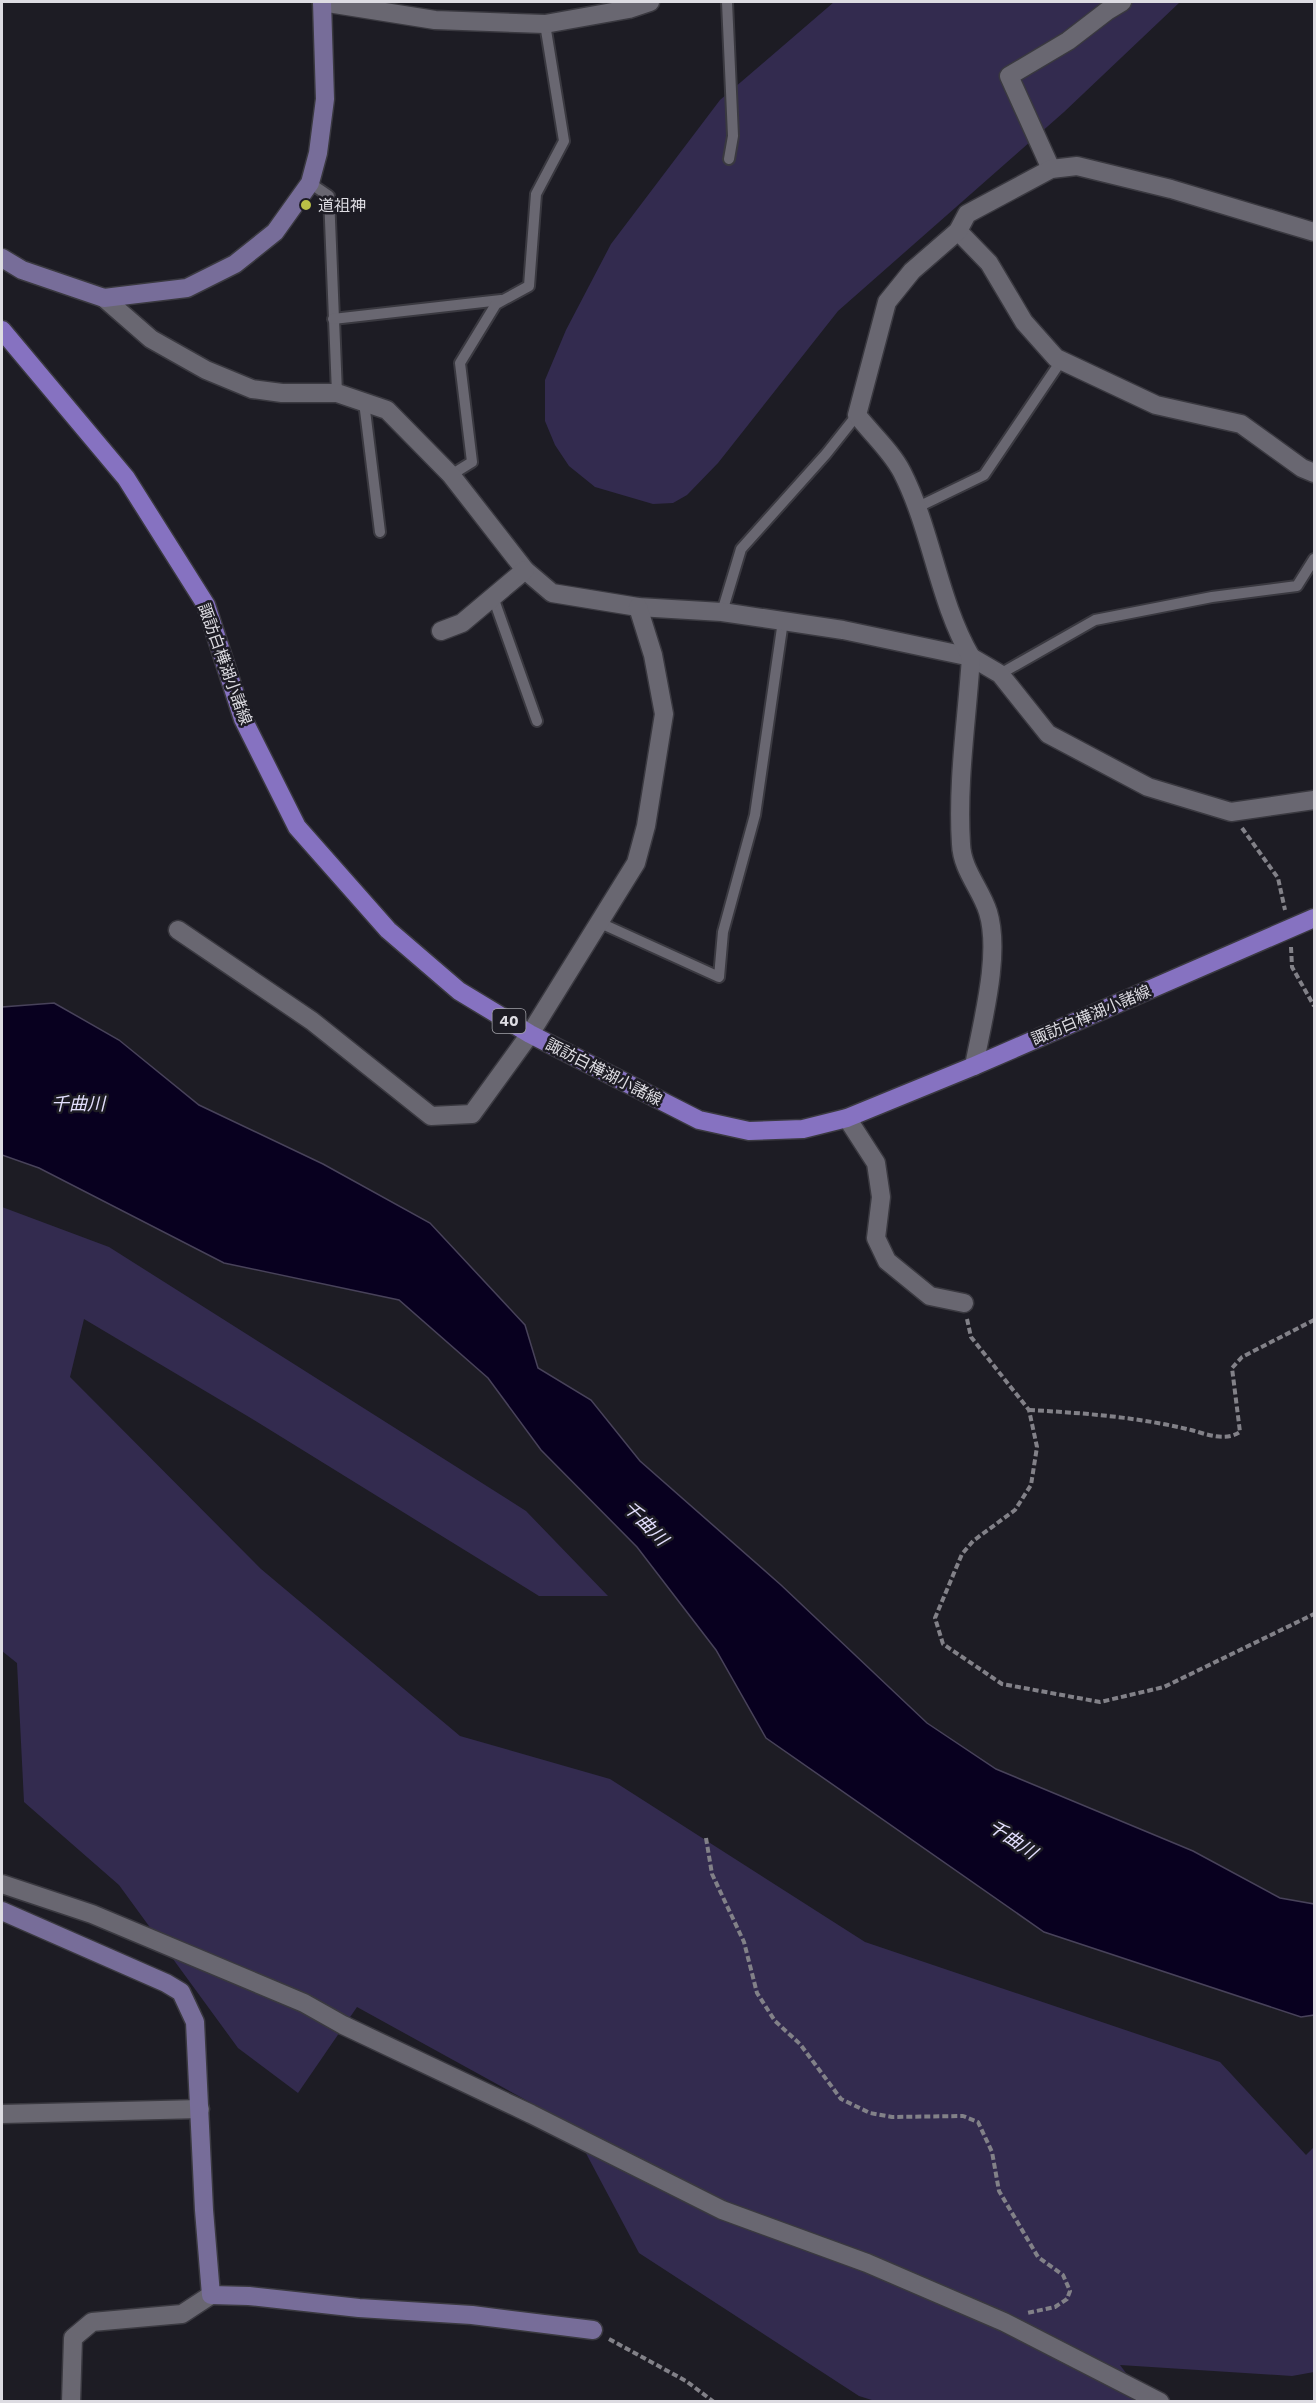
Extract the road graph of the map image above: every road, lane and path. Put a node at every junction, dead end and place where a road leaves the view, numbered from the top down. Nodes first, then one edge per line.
1 (322, 2) edge
2 (650, 2) edge
3 (727, 2) edge
4 (1122, 2) edge
5 (544, 24) junction
6 (729, 159) dead end
7 (1051, 169) junction
8 (310, 183) junction
9 (958, 231) junction
10 (1314, 232) edge
11 (2, 258) edge
12 (104, 298) junction
13 (502, 300) junction
14 (333, 319) junction
15 (2, 330) edge
16 (1061, 361) junction
17 (337, 393) junction
18 (364, 402) junction
19 (857, 415) junction
20 (1314, 473) edge
21 (451, 475) junction
22 (918, 507) junction
23 (380, 532) dead end
24 (1314, 559) edge
25 (525, 570) junction
26 (493, 597) junction
27 (638, 607) junction
28 (722, 612) junction
29 (783, 621) junction
30 (441, 631) dead end
31 (971, 657) junction
32 (1000, 674) junction
33 (537, 721) dead end
34 (1314, 800) edge
35 (1231, 812) junction
36 (1314, 918) edge
37 (598, 922) junction
38 (1290, 929) junction
39 (178, 930) dead end
40 (1314, 1006) edge
41 (530, 1034) junction
42 (974, 1066) junction
43 (847, 1118) junction
44 (964, 1303) joint
45 (1314, 1320) edge
46 (1029, 1410) junction
47 (1314, 1614) edge
48 (706, 1838) dead end
49 (2, 1884) edge
50 (2, 1911) edge
51 (200, 2109) junction
52 (2, 2114) edge
53 (212, 2295) junction
54 (1004, 2322) junction
55 (592, 2330) joint
56 (71, 2402) edge
57 (714, 2402) edge
58 (1160, 2402) edge

1 - 5 street
1 - 8 street
2 - 5 street
3 - 6 lane
4 - 7 street
5 - 13 lane
7 - 9 street
7 - 10 street
8 - 12 street
8 - 14 lane
9 - 16 street
9 - 19 street
11 - 12 street
12 - 17 street
13 - 14 lane
13 - 21 lane
14 - 17 lane
15 - 41 main road, 諏訪白樺湖小諸線 / 40
16 - 20 street
16 - 22 lane
17 - 18 street
18 - 21 street
18 - 23 lane
19 - 22 street
19 - 28 lane
21 - 25 street
22 - 31 street
24 - 32 lane
25 - 26 street
25 - 27 street
26 - 30 street
26 - 33 lane
27 - 28 street
27 - 37 street
28 - 29 street
29 - 31 street
29 - 37 lane
31 - 32 street
31 - 42 street
32 - 35 street
34 - 35 street
35 - 38 path
36 - 38 main road, 諏訪白樺湖小諸線 / 40
37 - 41 street
38 - 40 path
38 - 42 main road, 諏訪白樺湖小諸線 / 40
39 - 41 street
41 - 43 main road, 諏訪白樺湖小諸線 / 40
42 - 43 main road, 諏訪白樺湖小諸線 / 40
43 - 44 street
44 - 46 path
45 - 46 path
46 - 47 path
48 - 54 path
49 - 54 street
50 - 51 street
51 - 52 street
51 - 53 street
53 - 55 street
53 - 56 street
54 - 58 street
55 - 57 path

